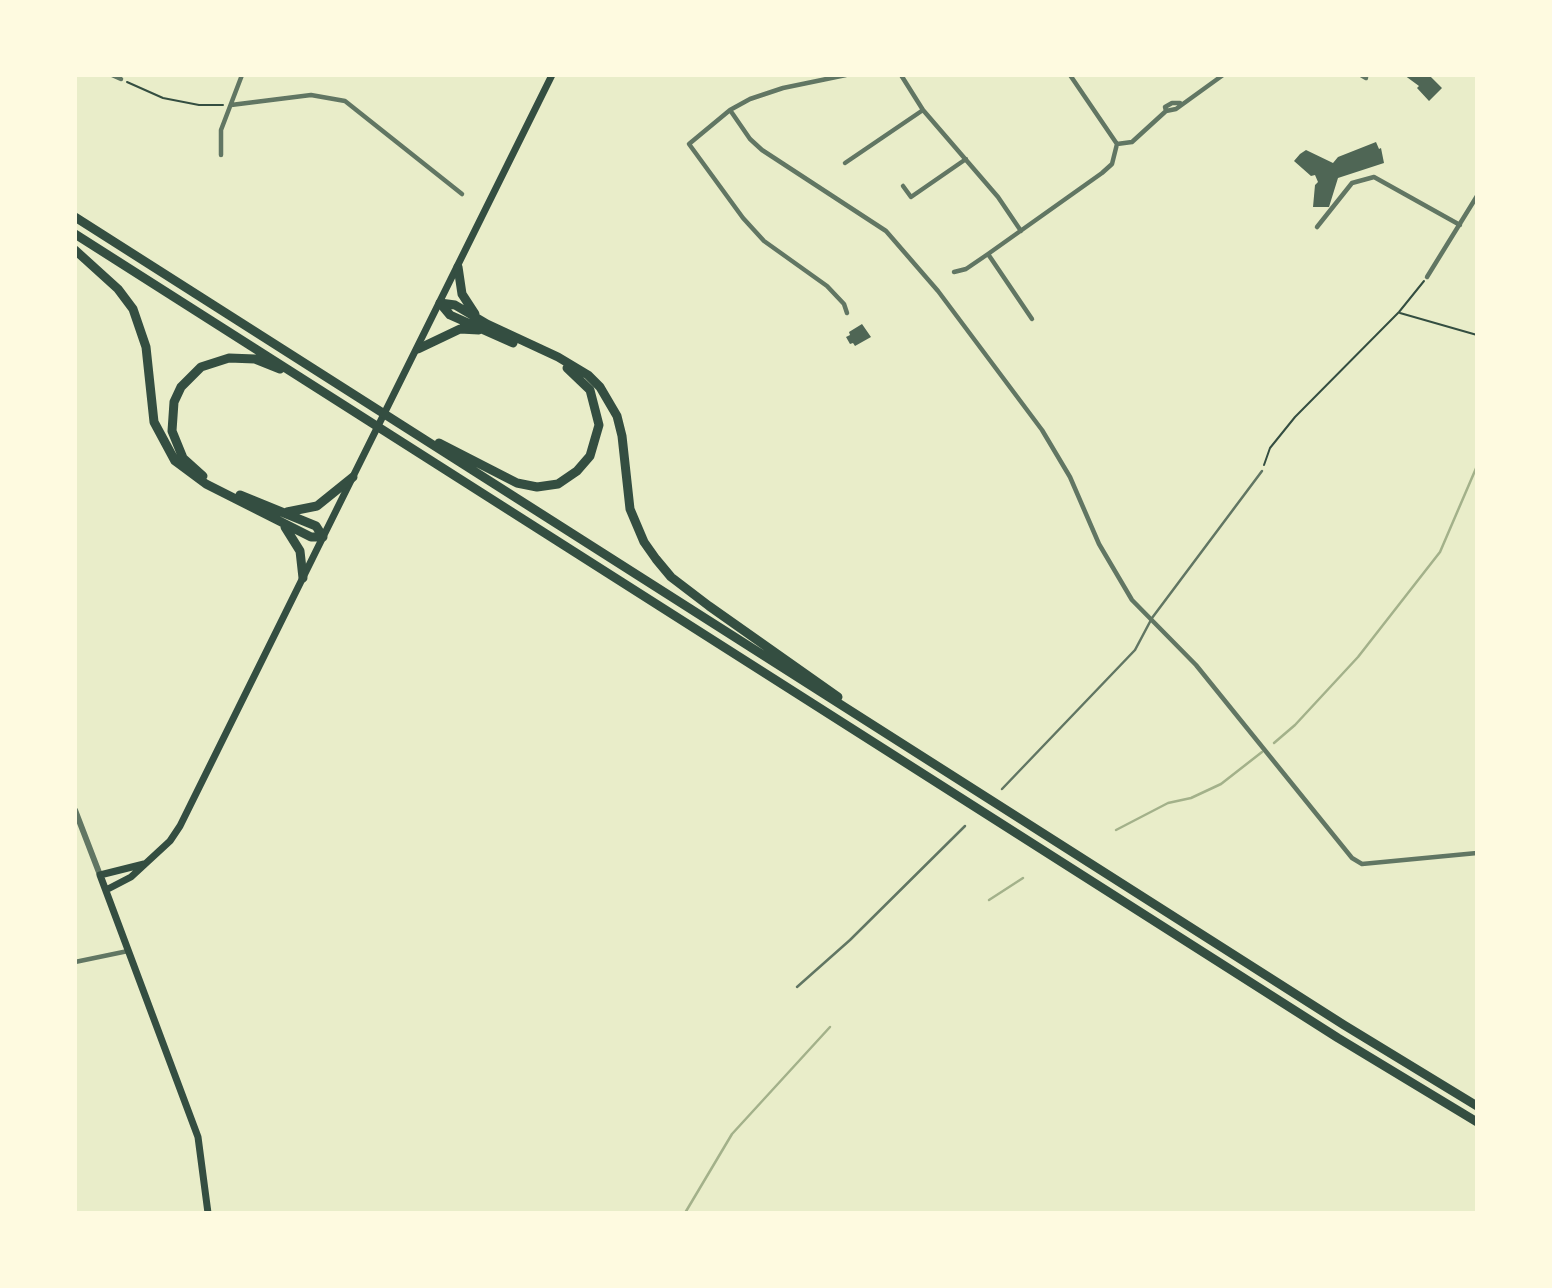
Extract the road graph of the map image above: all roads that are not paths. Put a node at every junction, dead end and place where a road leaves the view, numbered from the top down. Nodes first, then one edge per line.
1 (112, 75) edge
2 (242, 75) edge
3 (552, 75) edge
4 (846, 75) edge
5 (901, 75) edge
6 (1070, 75) edge
7 (1223, 75) edge
8 (121, 79) road end
9 (231, 105) junction
10 (730, 110) junction
11 (923, 110) junction
12 (1117, 144) junction
13 (221, 155) dead end
14 (966, 159) junction
15 (845, 163) dead end
16 (903, 186) dead end
17 (462, 194) dead end
18 (1477, 196) edge
19 (75, 217) edge
20 (1460, 225) junction
21 (1317, 227) dead end
22 (1021, 231) junction
23 (75, 234) edge
24 (75, 250) edge
25 (988, 254) junction
26 (458, 267) junction
27 (954, 272) dead end
28 (1427, 277) road end
29 (440, 303) junction
30 (848, 313) dead end
31 (1031, 319) dead end
32 (486, 327) junction
33 (418, 349) junction
34 (298, 375) junction
35 (415, 433) junction
36 (1262, 471) road end
37 (353, 477) junction
38 (282, 517) junction
39 (323, 537) junction
40 (303, 578) junction
41 (1152, 618) junction
42 (854, 713) junction
43 (1002, 789) dead end
44 (75, 810) edge
45 (965, 826) dead end
46 (1477, 853) edge
47 (145, 864) junction
48 (100, 875) junction
49 (106, 890) junction
50 (128, 951) junction
51 (75, 962) edge
52 (797, 987) dead end
53 (1477, 1106) edge
54 (1477, 1122) edge
55 (208, 1213) edge

1 - 8 street
2 - 9 street
3 - 26 main road
4 - 10 street
5 - 11 street
6 - 12 street
7 - 12 street
9 - 13 street
9 - 17 street
10 - 30 street
10 - 41 street
11 - 14 street
11 - 15 street
12 - 22 street
14 - 16 street
14 - 22 street
18 - 20 street
19 - 35 highway
20 - 21 street
20 - 28 street
22 - 25 street
23 - 34 highway
24 - 38 highway
25 - 27 street
25 - 31 street
26 - 29 main road
26 - 32 highway
29 - 32 highway
29 - 33 main road
32 - 33 highway
32 - 35 highway
32 - 42 highway
33 - 37 main road
34 - 38 highway
34 - 54 highway
35 - 42 highway
36 - 41 lane
37 - 38 highway
37 - 39 main road
38 - 39 highway
38 - 40 highway
39 - 40 main road
40 - 47 main road
41 - 43 lane
41 - 46 street
42 - 53 highway
44 - 48 street
45 - 52 lane
47 - 48 main road
47 - 49 main road
48 - 49 main road
49 - 50 main road
50 - 51 street
50 - 55 main road

